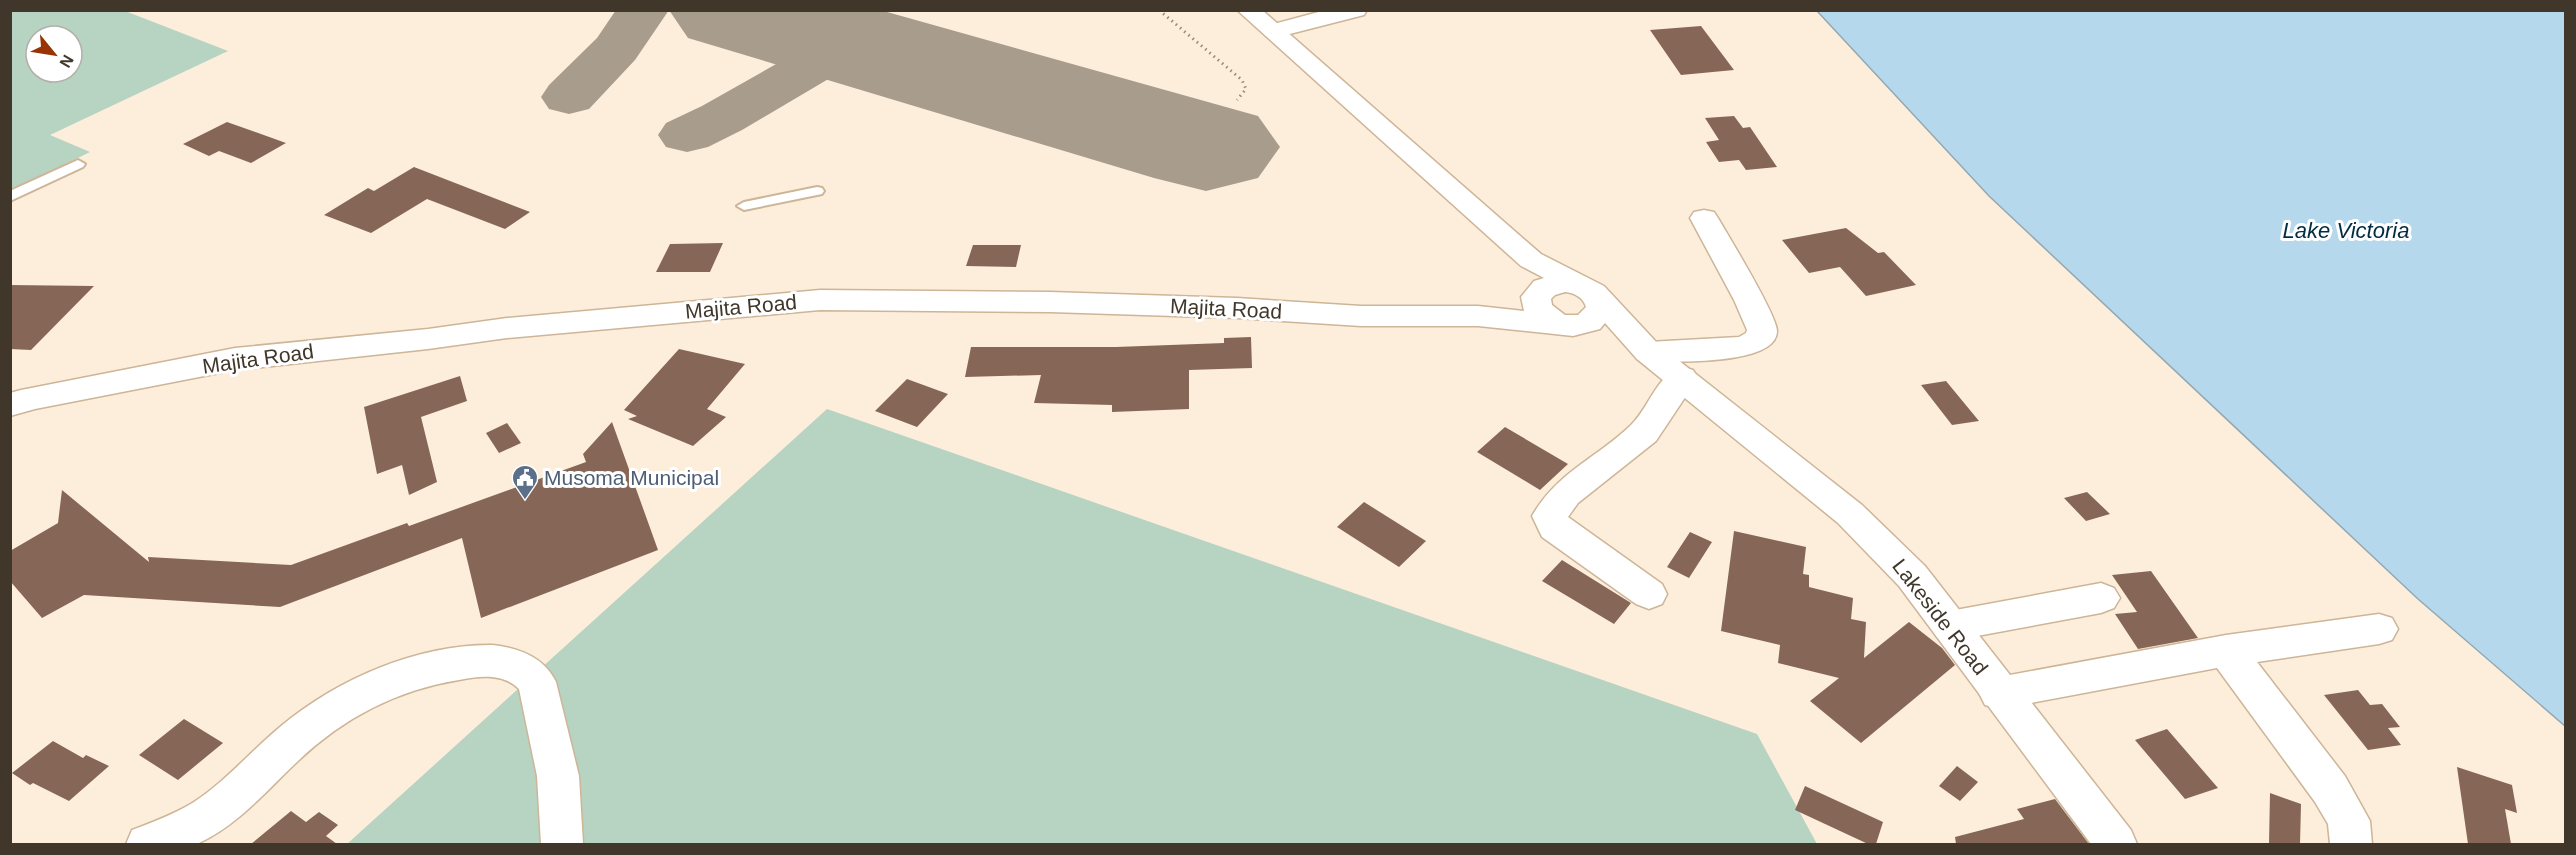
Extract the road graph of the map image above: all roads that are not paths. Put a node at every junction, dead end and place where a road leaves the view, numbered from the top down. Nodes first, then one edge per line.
1 (1248, 10) edge
2 (1356, 10) edge
3 (1274, 32) junction
4 (78, 164) dead end
5 (817, 191) dead end
6 (10, 197) edge
7 (744, 206) dead end
8 (1704, 218) dead end
9 (1531, 260) junction
10 (1589, 292) junction
11 (1537, 296) junction
12 (1478, 316) junction
13 (1565, 325) junction
14 (1648, 352) junction
15 (1682, 378) junction
16 (10, 405) edge
17 (1649, 594) dead end
18 (2101, 598) dead end
19 (1950, 626) junction
20 (2379, 629) dead end
21 (2226, 651) junction
22 (1999, 693) junction
23 (147, 844) edge
24 (562, 844) edge
25 (2116, 844) edge
26 (2351, 844) edge

1 - 3 street
2 - 3 street
3 - 9 street
4 - 6 lane
5 - 7 lane
8 - 14 street
9 - 10 street
9 - 11 street
10 - 11 street
10 - 13 street
10 - 14 street
11 - 12 street
11 - 13 street
12 - 13 street
12 - 16 street, Majita Road
13 - 14 street
14 - 15 street, Lakeside Road
15 - 17 street
15 - 19 street, Lakeside Road
18 - 19 street
19 - 22 street, Lakeside Road
20 - 21 street
21 - 22 street
21 - 26 street
22 - 25 street, Lakeside Road
23 - 24 street

